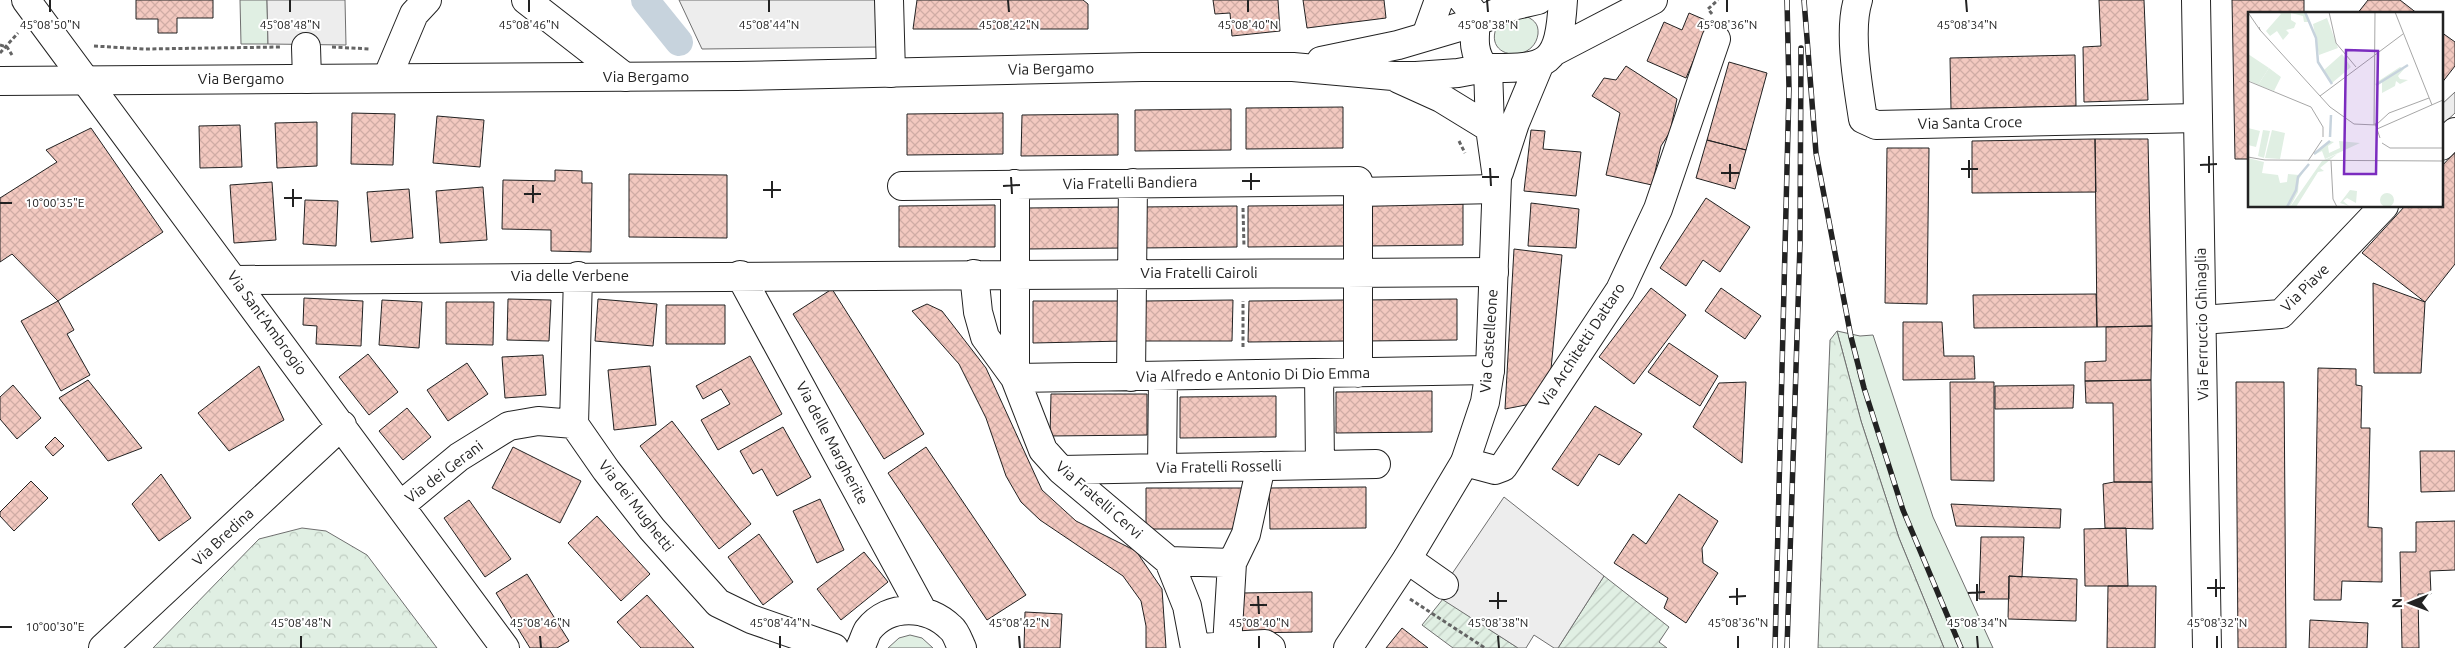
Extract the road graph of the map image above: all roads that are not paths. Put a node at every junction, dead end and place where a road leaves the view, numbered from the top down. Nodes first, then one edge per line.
1 (26, 0) edge
2 (428, 0) edge
3 (526, 0) edge
4 (889, 0) edge
5 (1439, 0) edge
6 (1563, 0) edge
7 (1653, 0) edge
8 (1858, 0) edge
9 (2196, 0) edge
10 (1533, 1) edge
11 (1473, 14) edge
12 (1426, 36) junction
13 (1716, 39) dead end
14 (306, 47) road end
15 (1550, 54) junction
16 (1293, 66) junction
17 (1487, 68) junction
18 (892, 73) junction
19 (1393, 76) junction
20 (625, 77) junction
21 (387, 78) junction
22 (306, 79) junction
23 (84, 80) junction
24 (0, 81) edge
25 (2198, 118) junction
26 (1490, 128) junction
27 (2455, 132) edge
28 (2442, 145) edge
29 (1133, 183) junction
30 (1015, 184) junction
31 (1497, 184) junction
32 (902, 186) dead end
33 (1358, 186) junction
34 (2382, 208) edge
35 (1357, 272) junction
36 (1494, 272) junction
37 (904, 274) joint
38 (974, 274) junction
39 (1015, 274) junction
40 (1132, 274) junction
41 (740, 275) junction
42 (578, 276) junction
43 (235, 280) junction
44 (2202, 320) junction
45 (1490, 370) junction
46 (1358, 373) junction
47 (1319, 374) junction
48 (1131, 377) junction
49 (1163, 377) junction
50 (1015, 378) junction
51 (342, 424) junction
52 (574, 424) junction
53 (1465, 462) junction
54 (1376, 464) dead end
55 (1320, 465) junction
56 (1261, 466) junction
57 (1162, 468) junction
58 (1061, 470) junction
59 (401, 505) junction
60 (1407, 559) junction
61 (1168, 560) junction
62 (1232, 563) junction
63 (1444, 585) dead end
64 (923, 612) junction
65 (1214, 647) edge
66 (103, 648) edge
67 (506, 648) edge
68 (834, 648) edge
69 (860, 648) edge
70 (962, 648) edge
71 (1195, 648) edge
72 (1271, 648) edge
73 (1348, 648) edge
74 (2207, 648) edge

1 - 23 street, Via Sant'Ambrogio
2 - 21 street
3 - 20 street
4 - 18 street
5 - 12 street
6 - 15 street, Via Castelleone
7 - 15 street
8 - 25 street, Via Santa Croce
9 - 25 street, Via Ferruccio Ghinaglia
10 - 11 street
10 - 15 street
11 - 12 street, Via Bergamo
11 - 17 street
12 - 16 street, Via Bergamo
13 - 53 street, Via Architetti Dattaro
14 - 22 street
15 - 17 street
15 - 31 street, Via Castelleone
16 - 18 street, Via Bergamo
16 - 19 street, Via Bergamo
17 - 19 street, Via Bergamo
17 - 26 street, Via Castelleone
18 - 20 street, Via Bergamo
19 - 26 street, Via Bergamo
20 - 21 street, Via Bergamo
21 - 22 street, Via Bergamo
22 - 23 street, Via Bergamo
23 - 24 street, Via Bergamo
23 - 43 street, Via Sant'Ambrogio
25 - 44 street, Via Ferruccio Ghinaglia
26 - 31 street, Via Castelleone
27 - 28 street
29 - 30 street, Via Fratelli Bandiera
29 - 33 street, Via Fratelli Bandiera
29 - 40 street
30 - 32 street, Via Fratelli Bandiera
30 - 39 street, Via Fratelli Cervi
31 - 33 street, Via Fratelli Bandiera
31 - 36 street, Via Castelleone
33 - 35 street
34 - 44 street, Via Piave
35 - 36 street, Via Fratelli Cairoli
35 - 40 street, Via Fratelli Cairoli
35 - 46 street
36 - 45 street, Via Castelleone
37 - 38 street, Via Fratelli Cairoli
37 - 41 street, Via delle Verbene
38 - 39 street, Via Fratelli Cairoli
38 - 50 street, Via Fratelli Cervi
39 - 40 street, Via Fratelli Cairoli
39 - 50 street, Via Fratelli Cervi
40 - 48 street
41 - 42 street, Via delle Verbene
41 - 64 street, Via delle Margherite
42 - 43 street, Via delle Verbene
42 - 52 street
43 - 51 street, Via Sant'Ambrogio
44 - 74 street, Via Ferruccio Ghinaglia
45 - 46 street, Via Alfredo e Antonio Di Dio Emma
45 - 53 street, Via Castelleone
46 - 47 street, Via Alfredo e Antonio Di Dio Emma
47 - 49 street, Via Alfredo e Antonio Di Dio Emma
47 - 55 street
48 - 49 street, Via Alfredo e Antonio Di Dio Emma
48 - 50 street, Via Alfredo e Antonio Di Dio Emma
49 - 57 street
50 - 58 street, Via Fratelli Cervi
51 - 59 street, Via Sant'Ambrogio
51 - 66 street, Via Bredina
52 - 59 street, Via dei Gerani
52 - 68 street, Via dei Mughetti
53 - 60 street, Via Castelleone
54 - 55 street, Via Fratelli Rosselli
55 - 56 street, Via Fratelli Rosselli
56 - 57 street, Via Fratelli Rosselli
56 - 62 street
57 - 58 street, Via Fratelli Rosselli
58 - 61 street, Via Fratelli Cervi
59 - 67 street, Via Sant'Ambrogio
60 - 63 street
60 - 73 street, Via Castelleone
61 - 62 street
61 - 71 street, Via Fratelli Cervi
62 - 65 street
64 - 69 street
64 - 70 street
65 - 72 street

